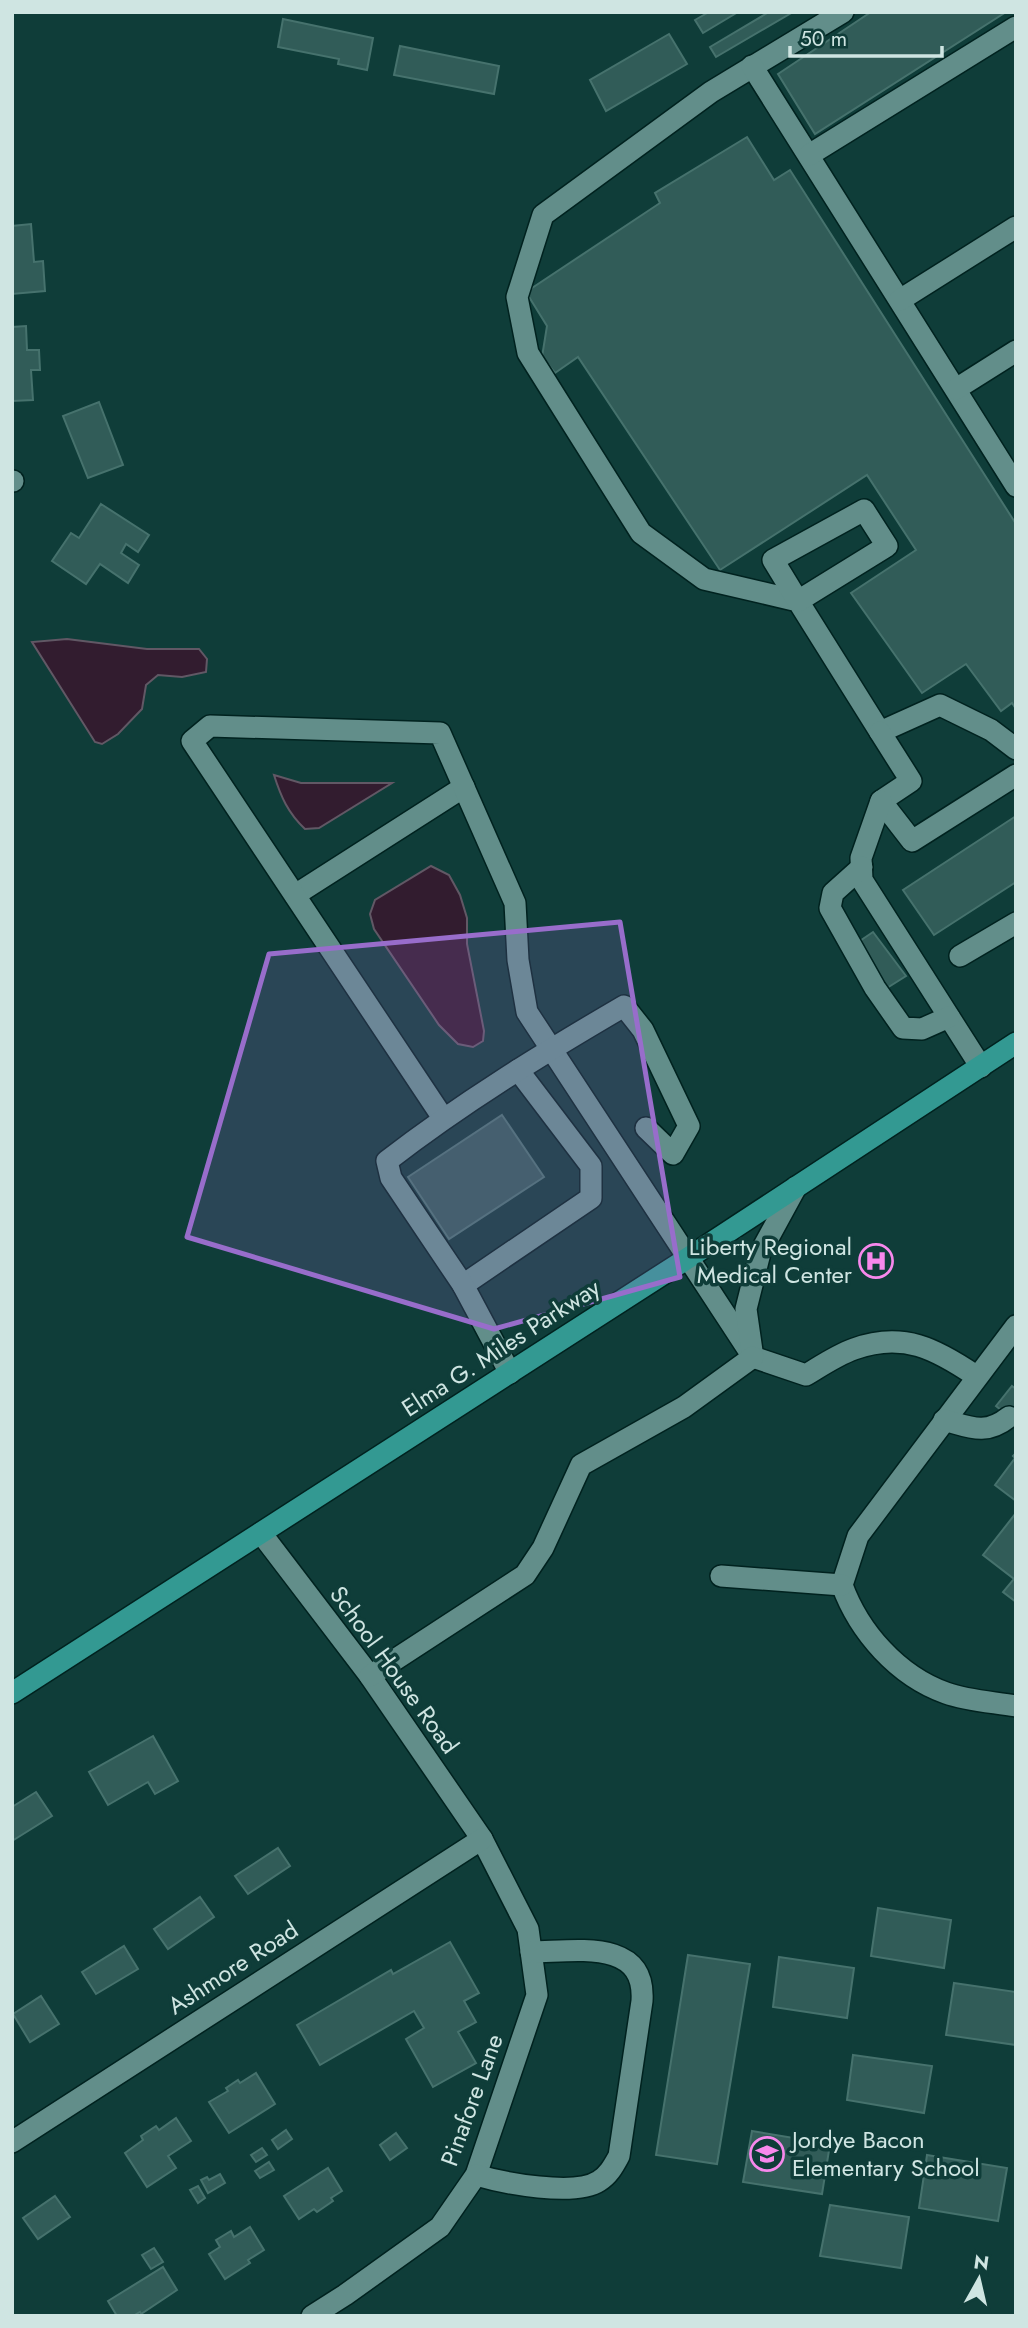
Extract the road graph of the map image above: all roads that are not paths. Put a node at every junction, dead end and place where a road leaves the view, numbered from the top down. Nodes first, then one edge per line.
1 (843, 12) edge
2 (1016, 27) edge
3 (752, 66) junction
4 (808, 155) junction
5 (1016, 227) edge
6 (900, 300) junction
7 (1016, 351) edge
8 (956, 389) junction
9 (1016, 486) edge
10 (798, 601) junction
11 (880, 732) junction
12 (1016, 749) edge
13 (1016, 775) edge
14 (464, 787) junction
15 (881, 801) junction
16 (862, 867) junction
17 (295, 895) junction
18 (1016, 923) edge
19 (960, 956) dead end
20 (949, 1017) junction
21 (1016, 1043) edge
22 (550, 1049) junction
23 (981, 1067) junction
24 (518, 1070) junction
25 (443, 1118) junction
26 (646, 1128) dead end
27 (796, 1187) junction
28 (688, 1258) junction
29 (463, 1285) junction
30 (1014, 1333) edge
31 (753, 1357) junction
32 (510, 1373) junction
33 (976, 1376) junction
34 (1009, 1417) dead end
35 (944, 1420) junction
36 (261, 1533) junction
37 (720, 1576) dead end
38 (842, 1585) junction
39 (370, 1676) junction
40 (12, 1693) edge
41 (1016, 1706) edge
42 (482, 1839) junction
43 (531, 1952) junction
44 (12, 2142) edge
45 (476, 2175) junction
46 (312, 2316) edge

1 - 3 street
2 - 4 street
3 - 4 street
3 - 10 street
4 - 6 street
5 - 6 street
6 - 8 street
7 - 8 street
8 - 9 street
10 - 10 street
10 - 11 street
11 - 12 street
11 - 15 street
13 - 15 street
14 - 17 street
14 - 17 street
14 - 22 street
15 - 16 street
16 - 20 street
16 - 20 street
17 - 25 street
18 - 19 street
20 - 23 street
21 - 23 main road, Elma G. Miles Parkway
22 - 24 street
22 - 26 street
22 - 28 street
23 - 27 main road, Elma G. Miles Parkway
24 - 25 street
24 - 29 street
25 - 29 street
27 - 28 main road, Elma G. Miles Parkway
27 - 31 street
28 - 31 street
28 - 32 main road, Elma G. Miles Parkway
29 - 32 street
30 - 33 street
31 - 33 street
31 - 39 street
32 - 36 main road, Elma G. Miles Parkway
33 - 35 street
34 - 35 street
35 - 38 street
36 - 39 street, School House Road
36 - 40 main road, Elma G. Miles Parkway
37 - 38 street
38 - 41 street
39 - 42 street, School House Road
42 - 43 street, Pinafore Lane
42 - 44 street, Ashmore Road
43 - 45 street, Pinafore Lane
43 - 45 street
45 - 46 street, Pinafore Lane

